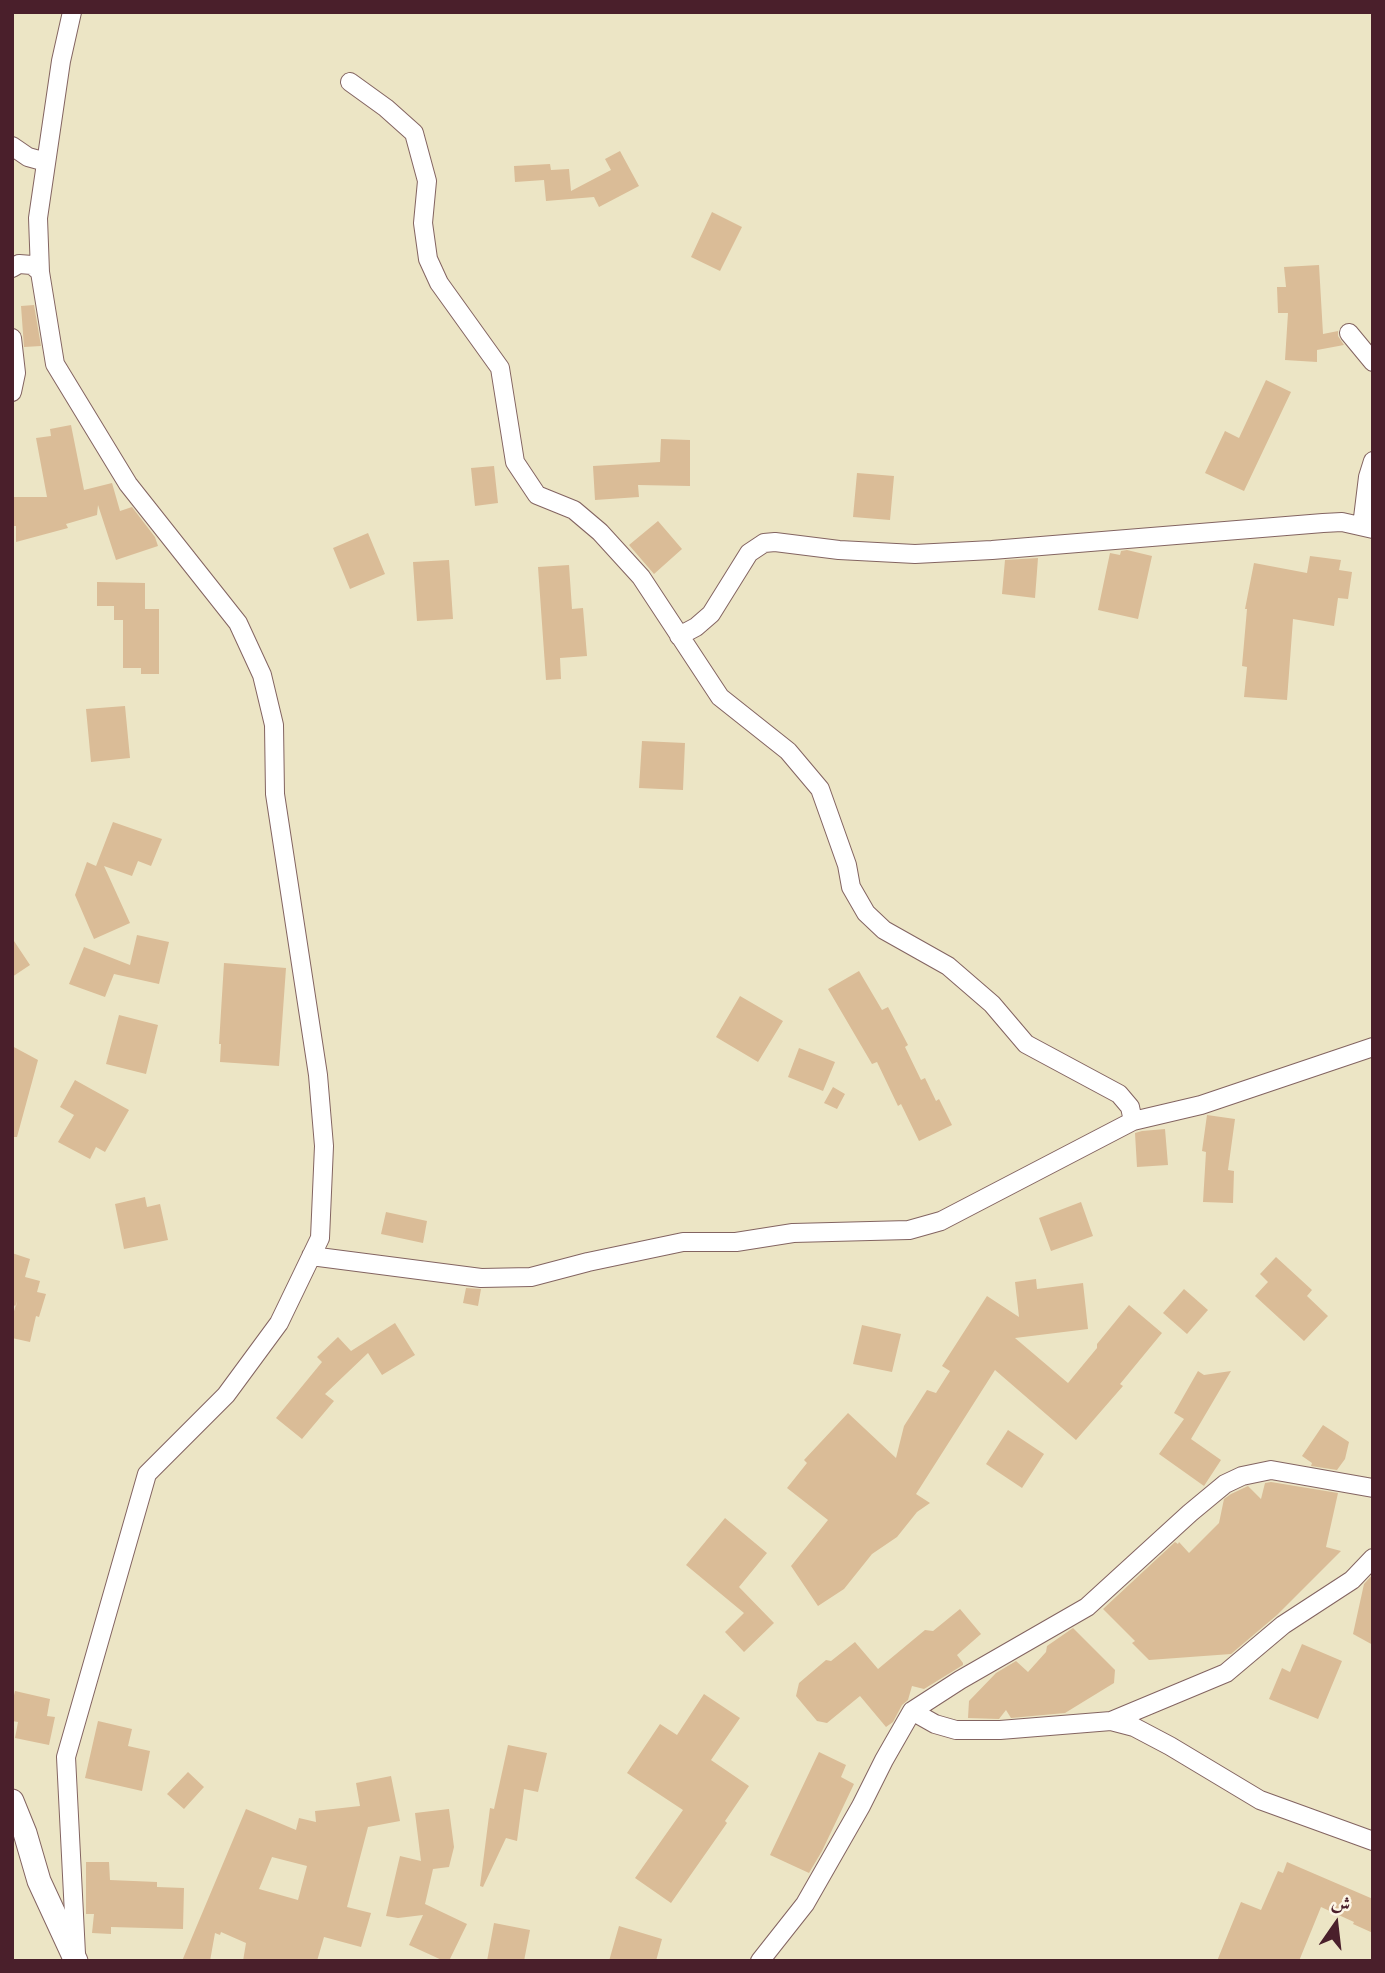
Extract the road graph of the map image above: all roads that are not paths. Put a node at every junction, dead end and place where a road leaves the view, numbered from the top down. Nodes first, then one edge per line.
1 (72, 12) edge
2 (350, 82) dead end
3 (12, 146) edge
4 (46, 163) junction
5 (12, 268) edge
6 (40, 272) junction
7 (1349, 333) dead end
8 (12, 338) edge
9 (1373, 362) edge
10 (12, 392) edge
11 (1373, 461) edge
12 (1367, 528) edge
13 (679, 636) junction
14 (1373, 1047) edge
15 (1133, 1121) junction
16 (311, 1256) junction
17 (1373, 1488) edge
18 (1373, 1558) edge
19 (912, 1711) junction
20 (1111, 1721) junction
21 (12, 1801) edge
22 (1373, 1841) edge
23 (76, 1961) edge
24 (760, 1961) edge

1 - 4 street
2 - 13 street
3 - 4 street
4 - 6 street
5 - 6 street
6 - 16 street
7 - 9 street
8 - 10 street
11 - 12 street
12 - 13 street
13 - 15 street
14 - 15 street
15 - 16 street
16 - 23 street
17 - 19 street
18 - 20 street
19 - 20 street
19 - 24 street
20 - 22 street
21 - 23 street

